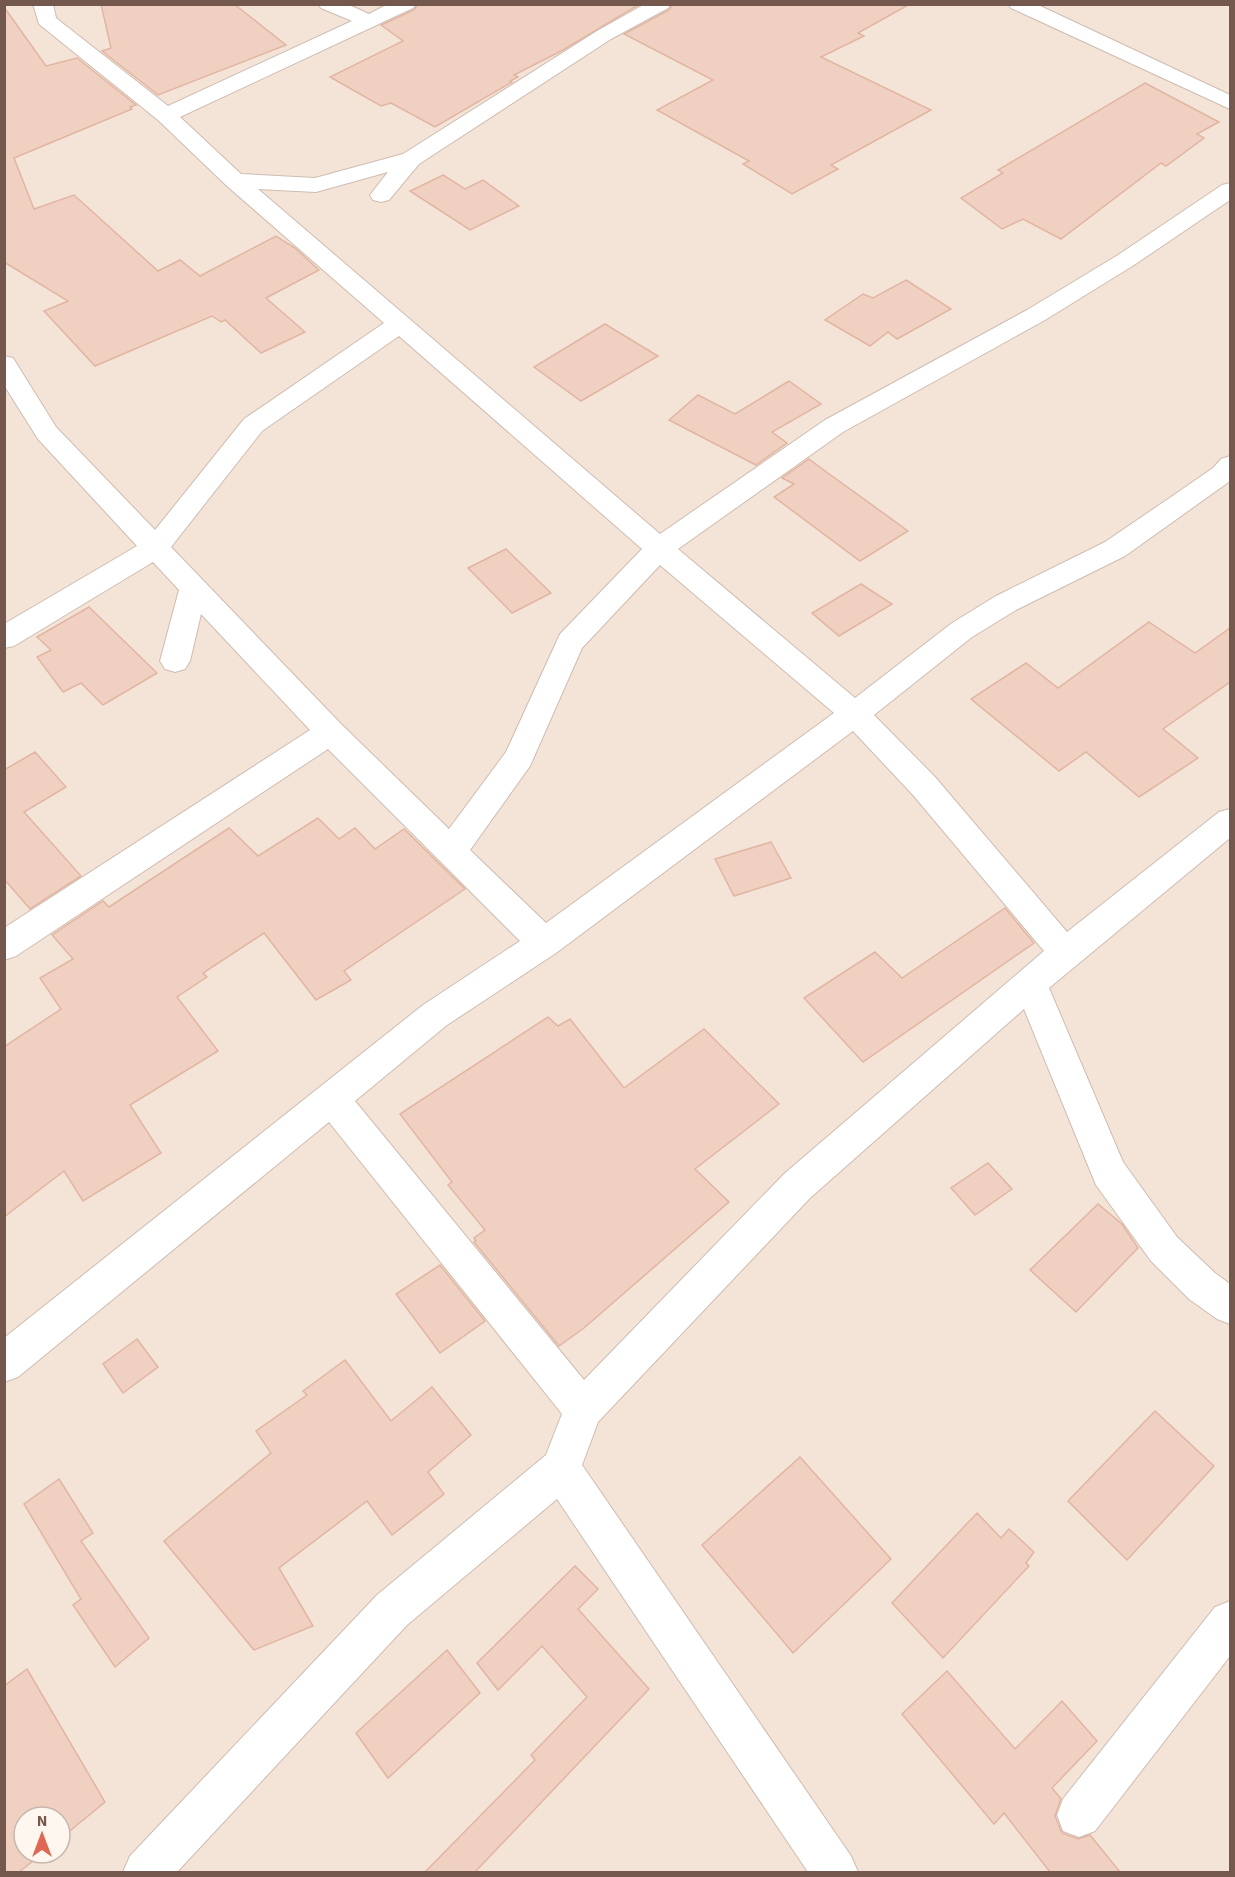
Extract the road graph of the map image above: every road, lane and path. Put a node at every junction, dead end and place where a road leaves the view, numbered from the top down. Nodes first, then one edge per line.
1 (43, 4) edge
2 (328, 4) edge
3 (406, 4) edge
4 (661, 4) edge
5 (1018, 4) edge
6 (372, 22) junction
7 (1230, 102) edge
8 (166, 115) junction
9 (411, 159) junction
10 (235, 181) junction
11 (1230, 190) edge
12 (381, 195) dead end
13 (401, 323) junction
14 (4, 364) edge
15 (16, 406) edge
16 (1230, 465) edge
17 (155, 548) junction
18 (660, 548) junction
19 (194, 586) junction
20 (4, 638) edge
21 (175, 661) dead end
22 (855, 714) junction
23 (330, 732) junction
24 (1230, 820) edge
25 (451, 851) junction
26 (544, 943) junction
27 (4, 946) edge
28 (1065, 953) junction
29 (1030, 983) junction
30 (331, 1098) junction
31 (1230, 1306) edge
32 (4, 1363) edge
33 (583, 1409) junction
34 (561, 1469) junction
35 (1230, 1622) edge
36 (1079, 1815) dead end
37 (146, 1872) edge
38 (835, 1872) edge

1 - 8 street
2 - 6 street
3 - 6 street
4 - 9 street
5 - 7 street
6 - 8 street
8 - 10 street
9 - 10 street
9 - 12 street
10 - 13 street
11 - 18 street
13 - 17 street
13 - 18 street
14 - 15 street
15 - 17 street
16 - 22 street
17 - 19 street
17 - 20 street
18 - 22 street
18 - 25 street
19 - 21 street
19 - 23 street
22 - 26 street
22 - 28 street
23 - 25 street
23 - 27 street
24 - 28 street
25 - 26 street
26 - 30 street
28 - 29 street
29 - 31 street
29 - 33 street
30 - 32 street
30 - 33 street
33 - 34 street
34 - 37 street
34 - 38 street
35 - 36 street

